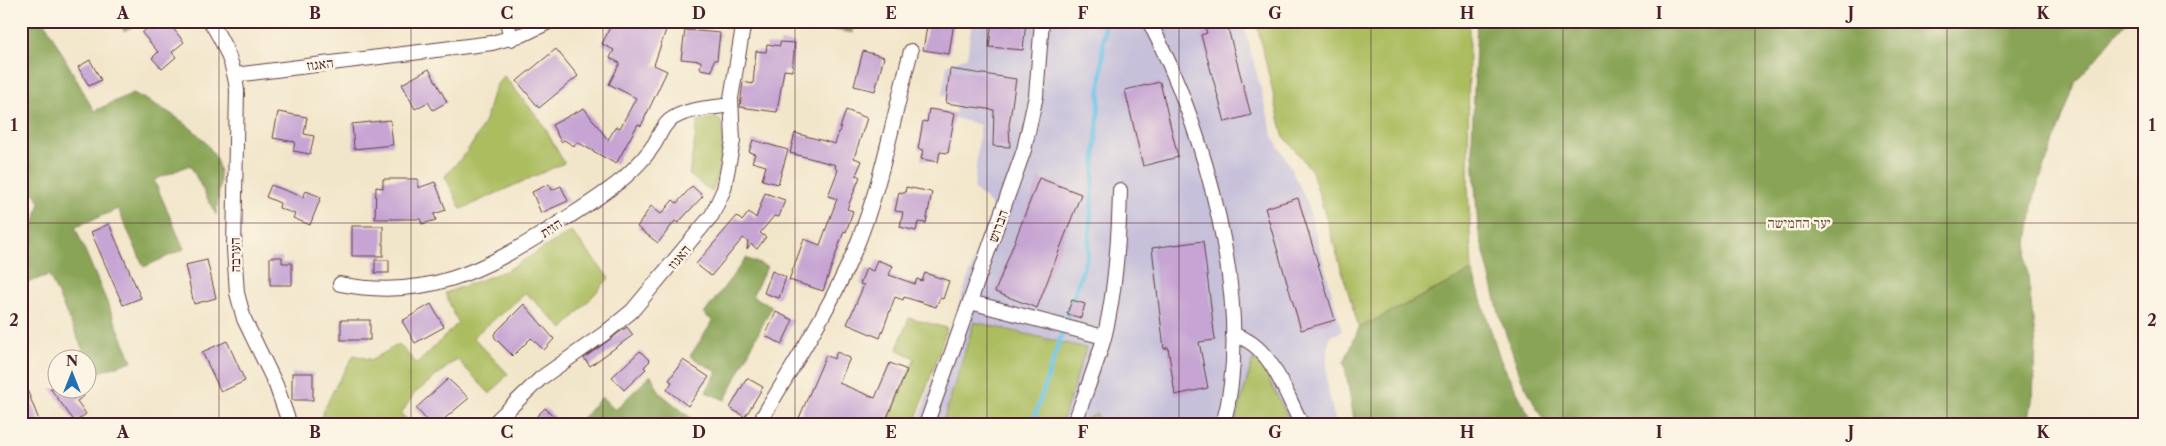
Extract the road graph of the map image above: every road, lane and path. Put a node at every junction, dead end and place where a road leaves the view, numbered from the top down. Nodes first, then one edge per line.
1 (210, 21) edge
2 (507, 21) edge
3 (551, 21) edge
4 (744, 21) edge
5 (1042, 21) edge
6 (1149, 21) edge
7 (511, 38) junction
8 (911, 51) dead end
9 (235, 75) junction
10 (731, 105) junction
11 (1120, 190) dead end
12 (340, 284) dead end
13 (970, 302) junction
14 (1233, 335) junction
15 (1104, 337) junction
16 (290, 425) edge
17 (492, 425) edge
18 (758, 425) edge
19 (926, 425) edge
20 (1074, 425) edge
21 (1223, 425) edge
22 (1302, 425) edge

1 - 9 street, הערבה
2 - 7 street
3 - 7 street, האגוז
4 - 10 street, האגוז
5 - 13 street, הברוש
6 - 14 street
7 - 9 street, האגוז
8 - 18 street
9 - 16 street, הערבה
10 - 12 street, הזית
10 - 17 street, האגוז
11 - 15 street
13 - 15 street
13 - 19 street, הברוש
14 - 21 street
14 - 22 street
15 - 20 street

